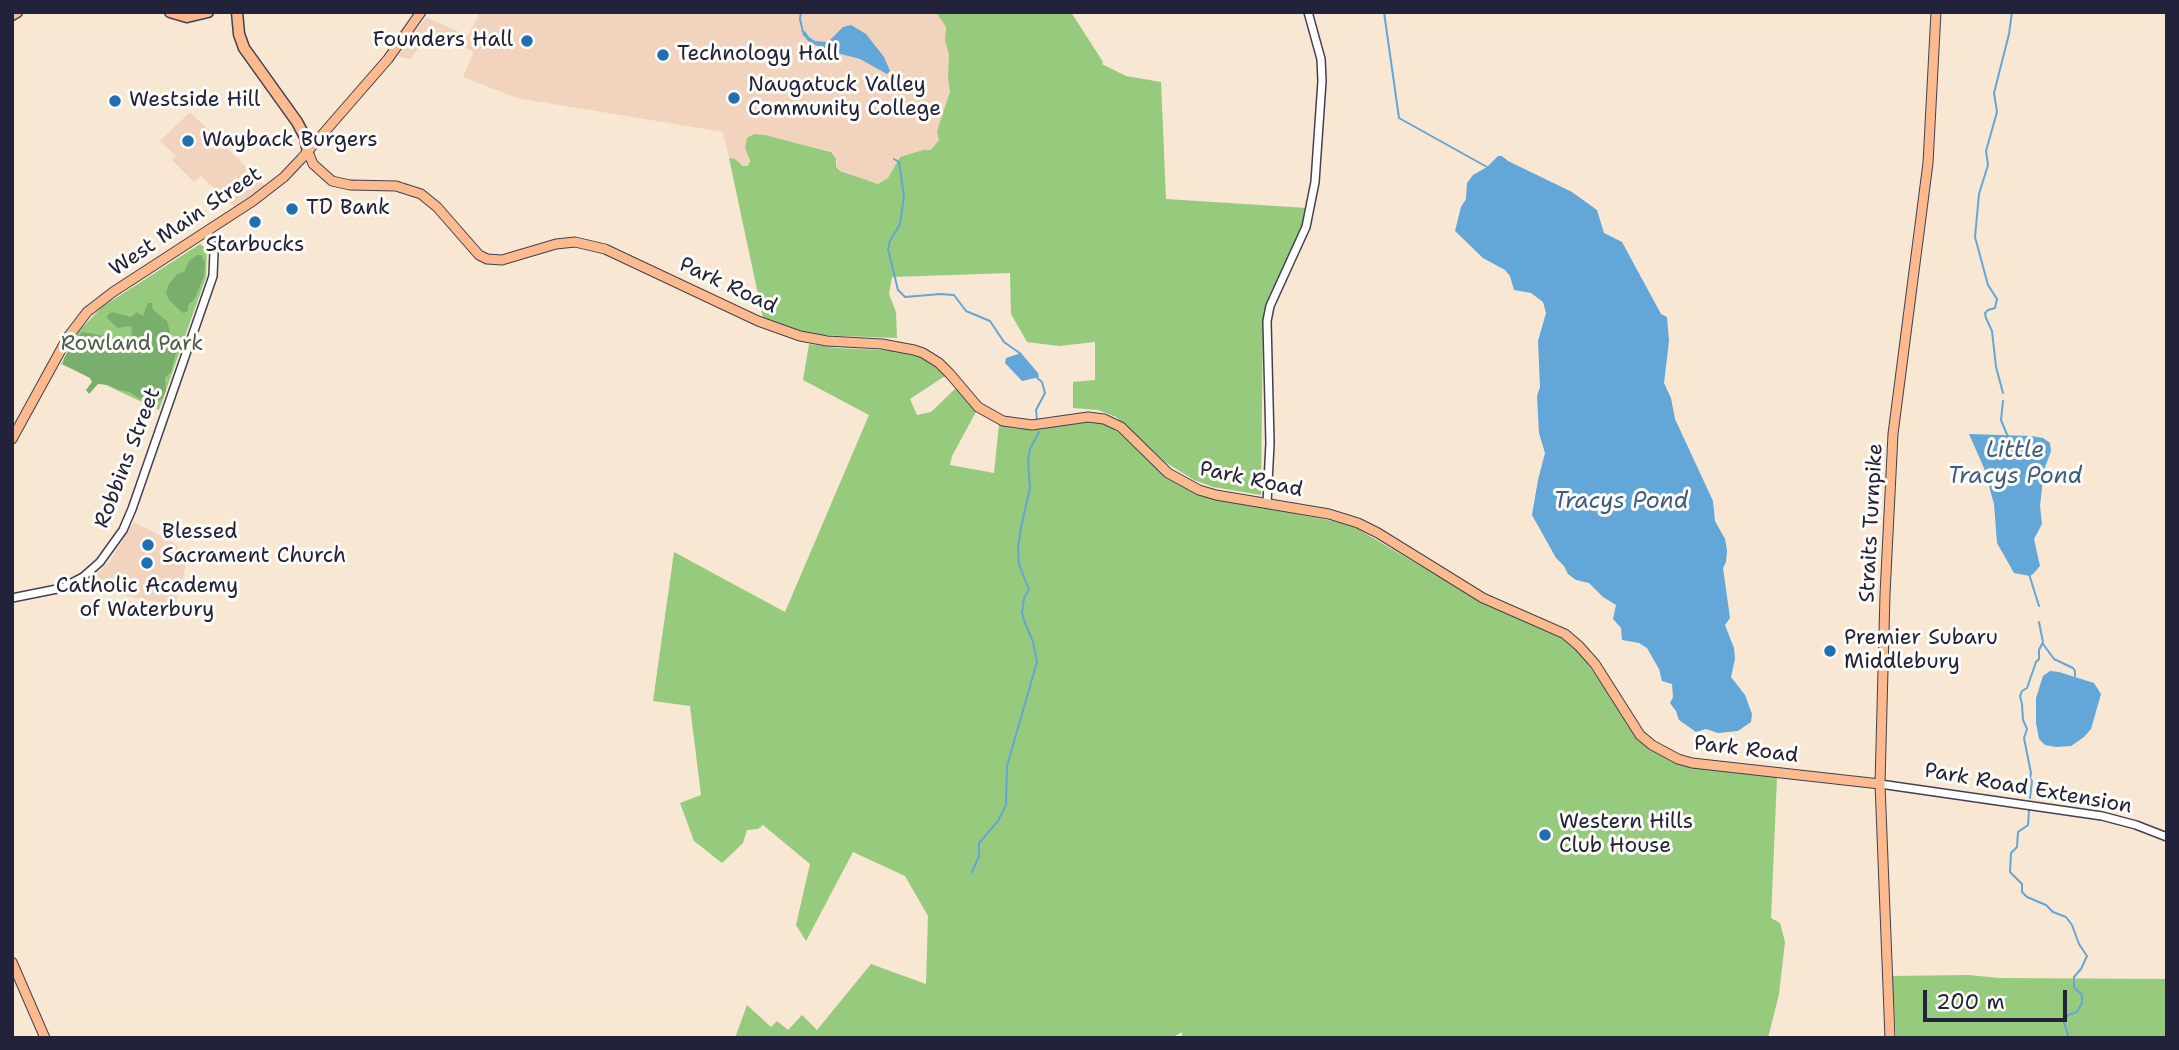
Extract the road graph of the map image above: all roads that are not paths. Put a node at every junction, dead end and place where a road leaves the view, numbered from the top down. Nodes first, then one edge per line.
1 (18, 12) edge
2 (170, 12) edge
3 (208, 12) edge
4 (237, 12) edge
5 (421, 12) edge
6 (1308, 12) edge
7 (1936, 12) edge
8 (12, 15) edge
9 (308, 152) junction
10 (207, 231) junction
11 (12, 439) edge
12 (1267, 503) junction
13 (12, 598) edge
14 (1881, 784) junction
15 (2167, 837) edge
16 (12, 962) edge
17 (45, 1038) edge
18 (1890, 1038) edge

1 - 8 highway
2 - 3 highway
4 - 9 highway
5 - 9 main road, West Main Street
6 - 12 street
7 - 14 main road, Straits Turnpike
9 - 10 main road, West Main Street
9 - 12 main road, Park Road
10 - 11 main road, West Main Street
10 - 13 street, Robbins Street
12 - 14 main road, Park Road
14 - 15 street, Park Road Extension
14 - 18 main road, Straits Turnpike
16 - 17 main road

